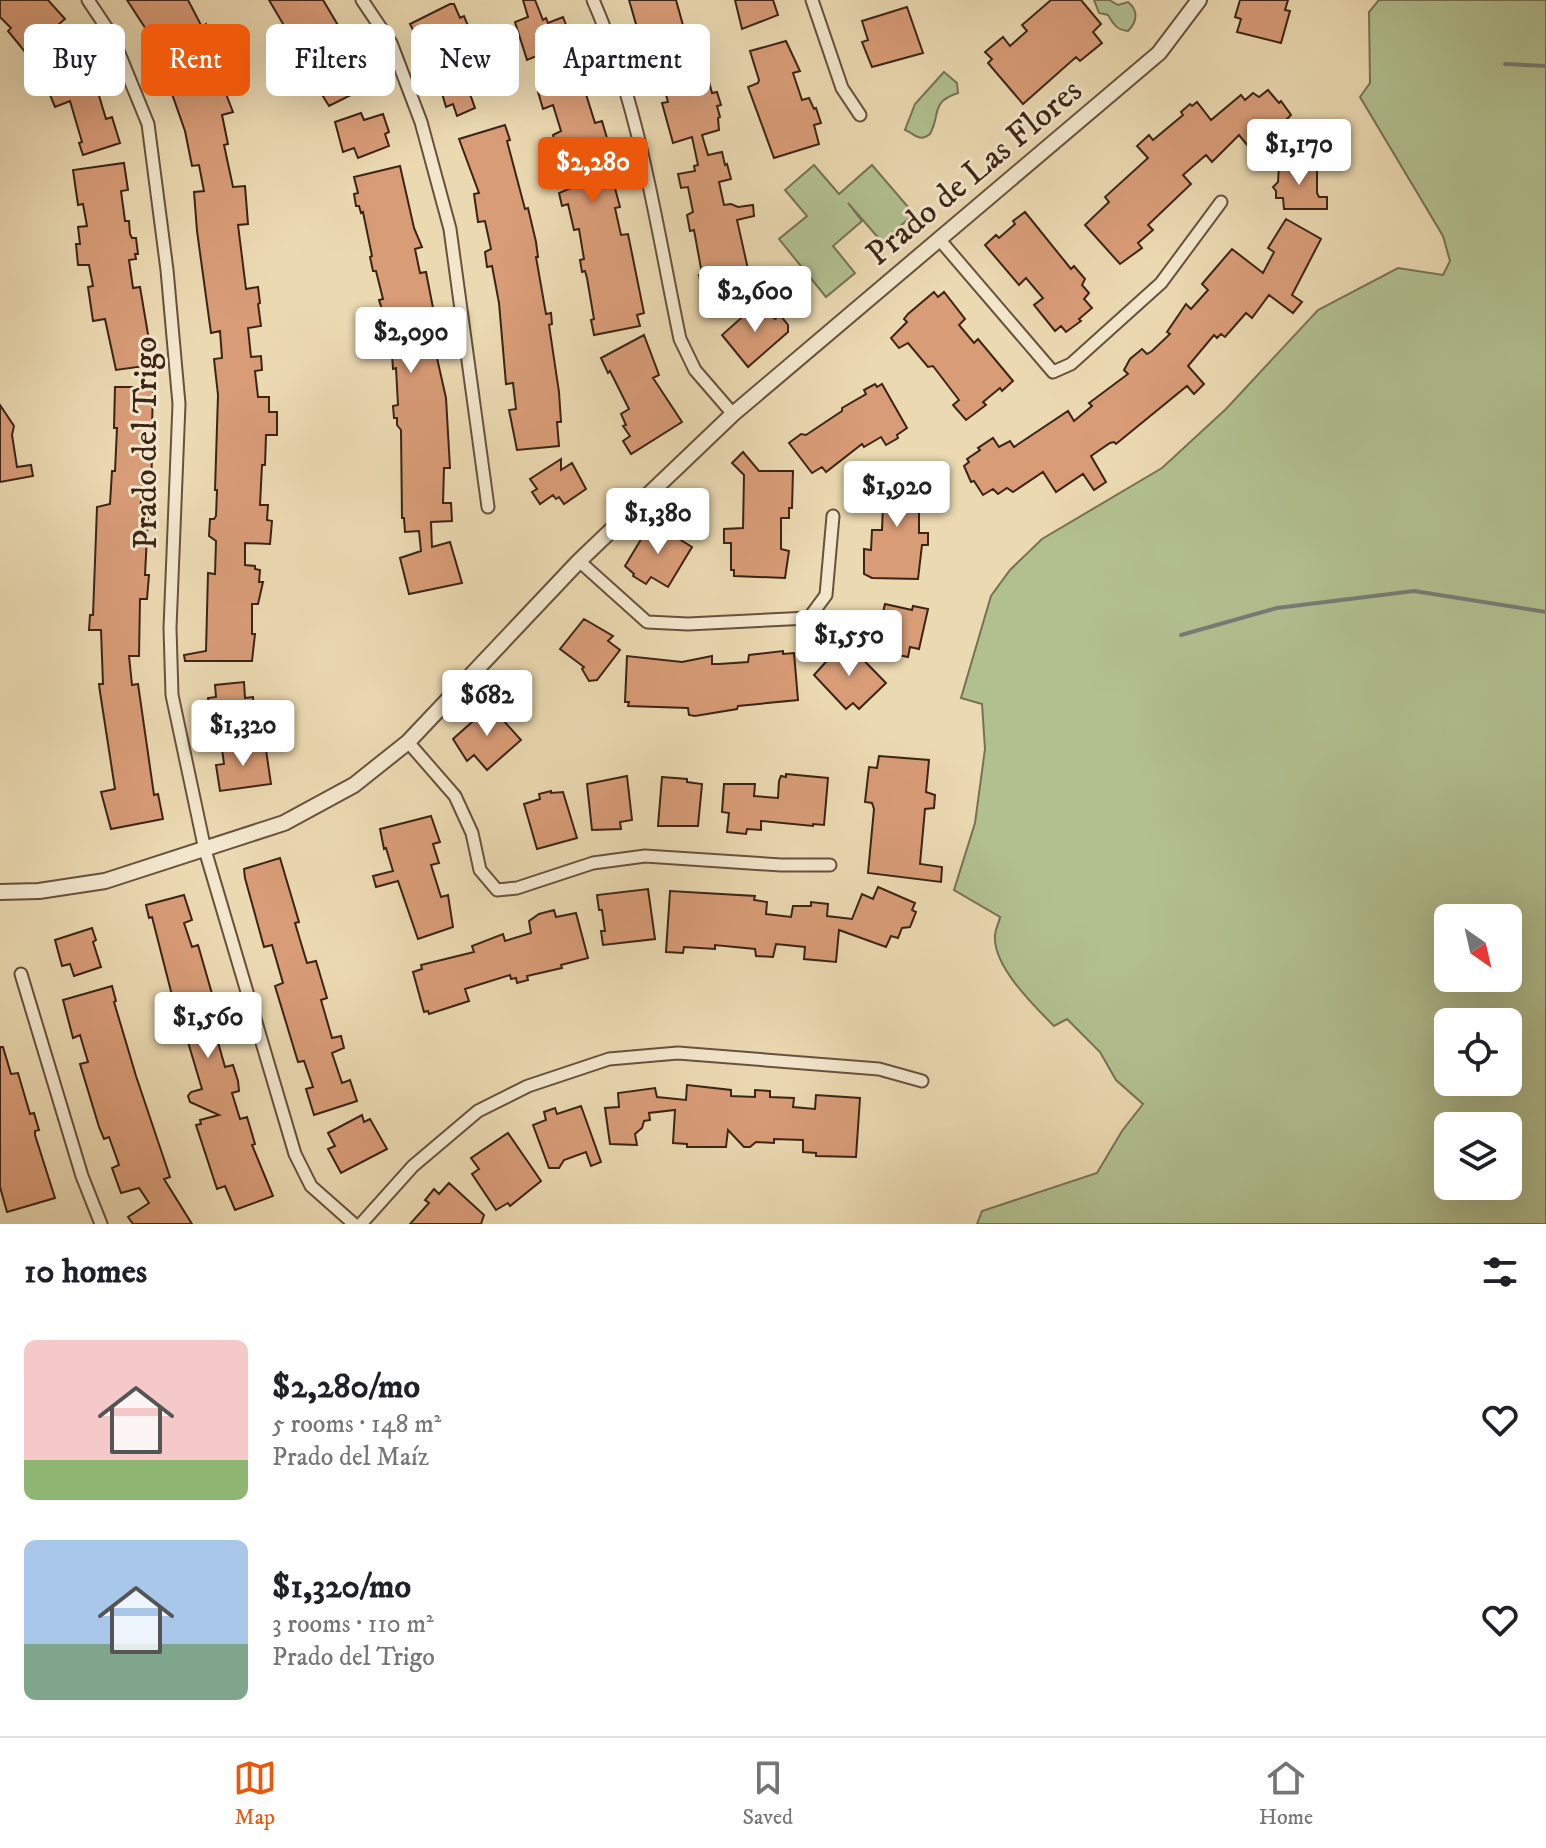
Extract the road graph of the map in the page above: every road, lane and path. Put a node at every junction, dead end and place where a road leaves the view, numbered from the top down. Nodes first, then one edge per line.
1 (88, 0) edge
2 (362, 0) edge
3 (593, 0) edge
4 (812, 0) edge
5 (1199, 0) edge
6 (860, 115) dead end
7 (1221, 202) dead end
8 (939, 239) junction
9 (733, 414) junction
10 (488, 507) dead end
11 (833, 516) dead end
12 (579, 561) junction
13 (408, 742) junction
14 (205, 850) junction
15 (830, 865) dead end
16 (0, 892) edge
17 (21, 974) dead end
18 (922, 1081) dead end
19 (101, 1224) edge
20 (354, 1224) edge
21 (361, 1224) edge

1 - 14 street, Prado del Trigo
2 - 10 street
3 - 9 street
4 - 6 street
5 - 8 street, Prado de Las Flores
7 - 8 street
8 - 9 street, Prado de Las Flores
9 - 12 street, Prado de Las Flores
11 - 12 street
12 - 13 street, Prado de Las Flores
13 - 14 street, Prado de Las Flores
13 - 15 street
14 - 16 street, Prado de Las Flores
14 - 20 street, Prado del Trigo
17 - 19 street
18 - 21 street

